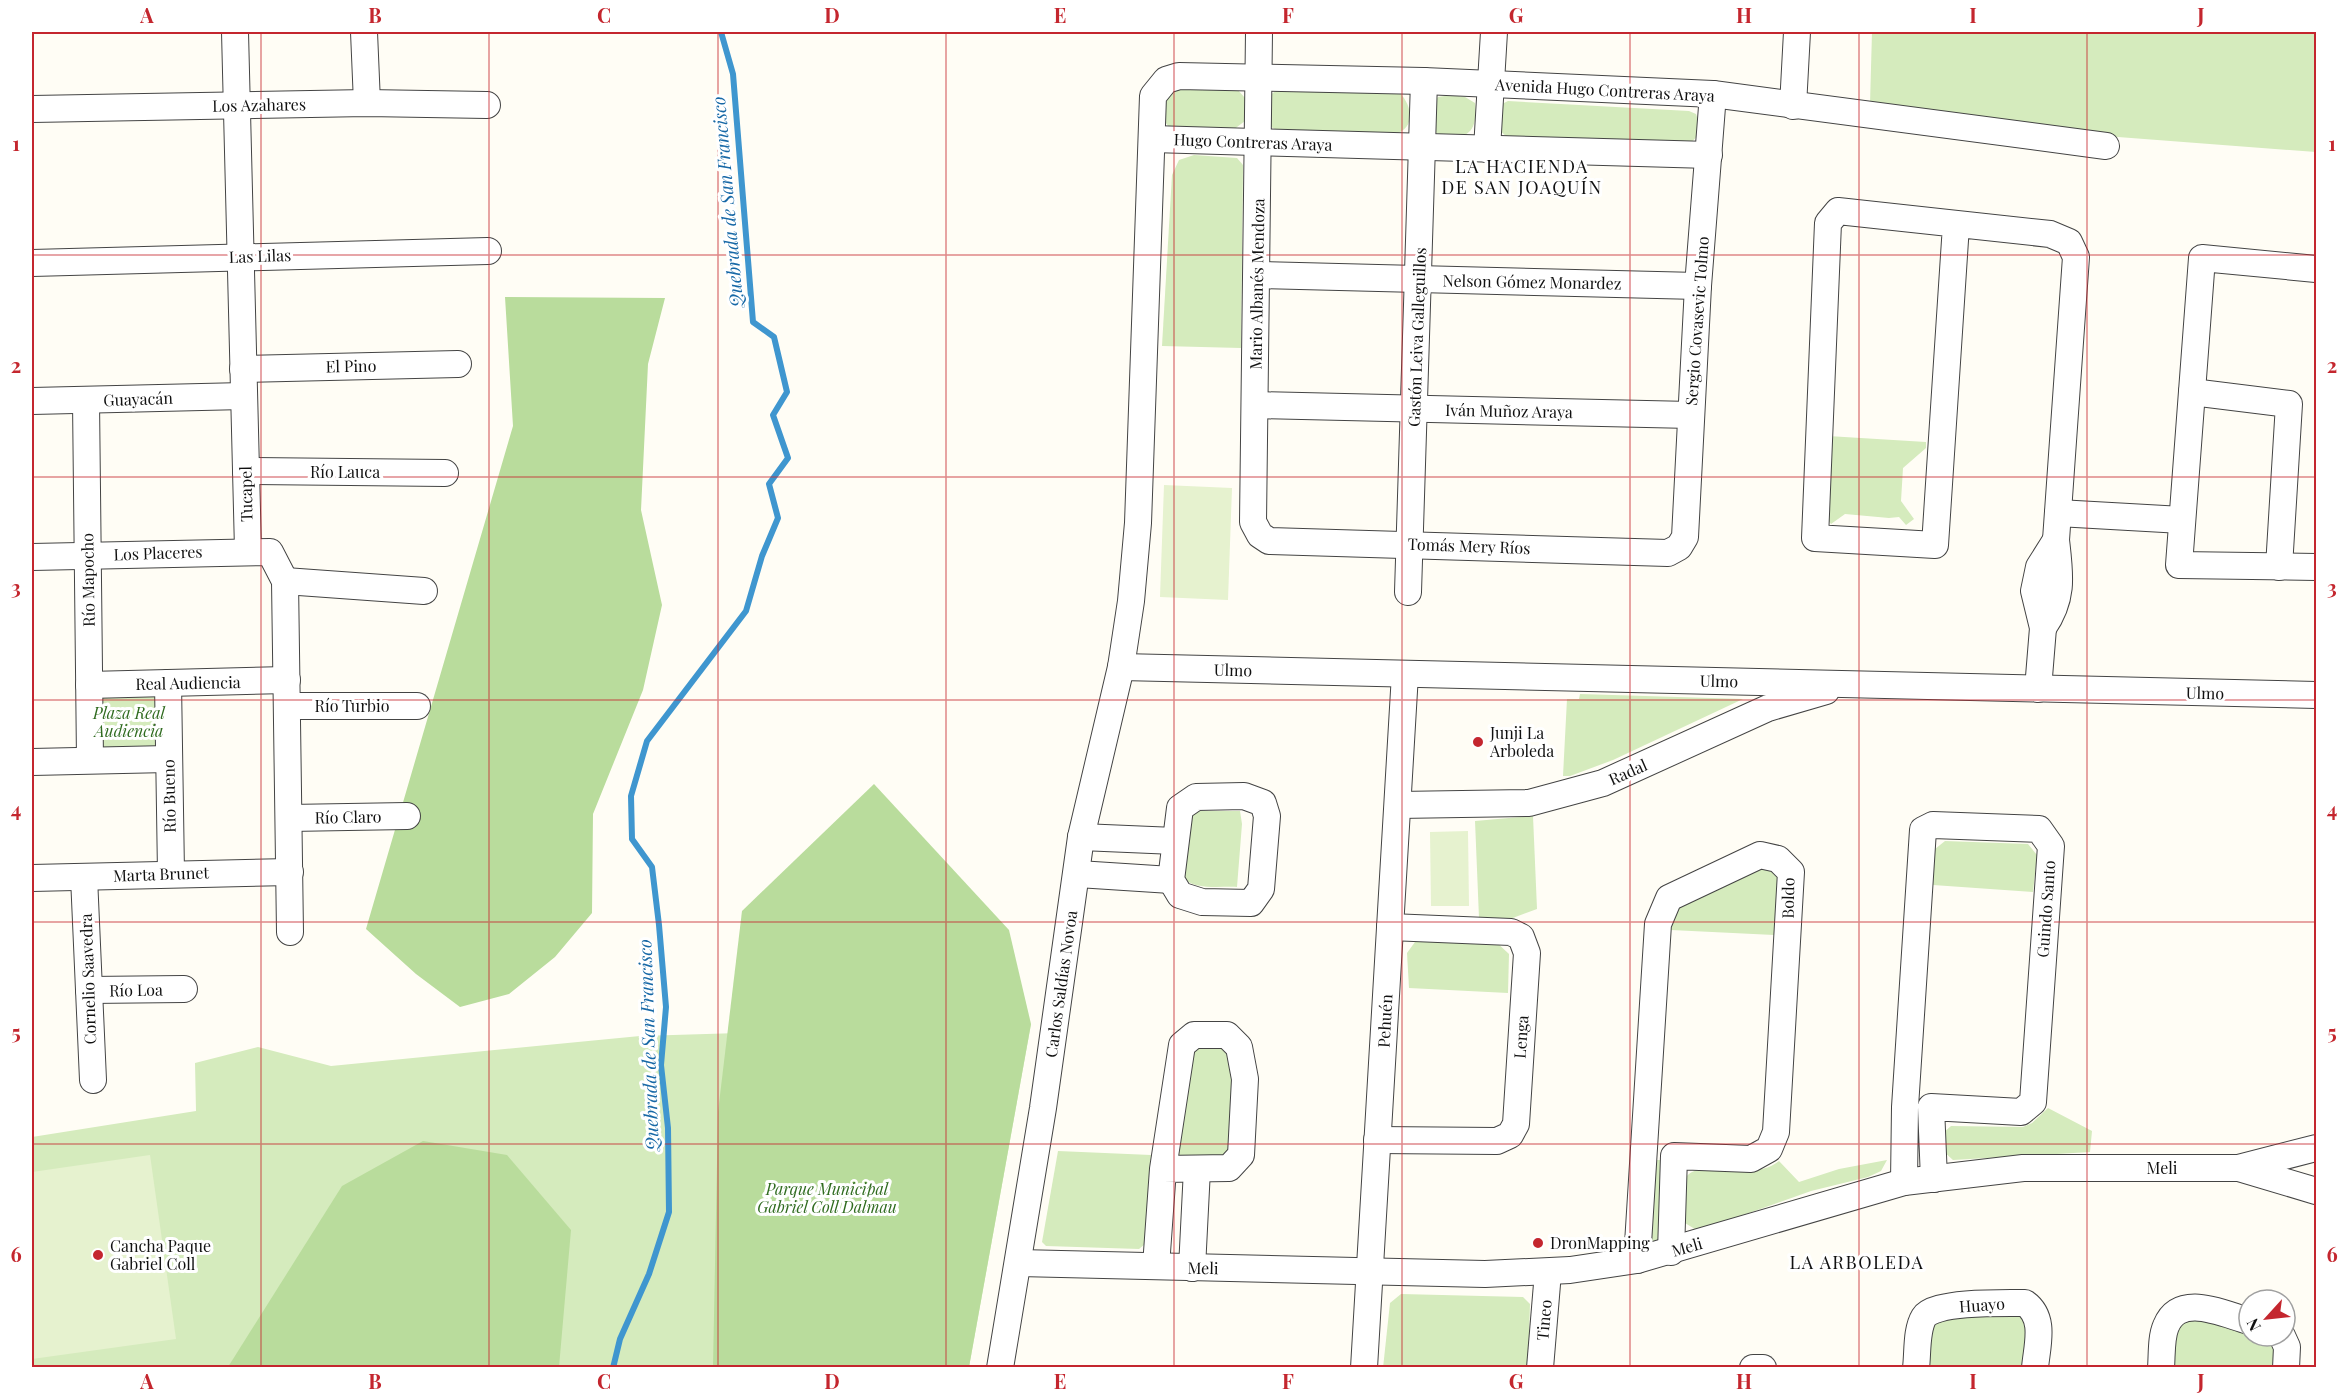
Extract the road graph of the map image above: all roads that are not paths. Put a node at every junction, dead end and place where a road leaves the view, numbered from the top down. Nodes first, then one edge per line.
1 (235, 32) edge
2 (364, 32) edge
3 (1259, 32) edge
4 (1494, 32) edge
5 (1797, 32) edge
6 (1259, 78) junction
7 (1424, 81) junction
8 (1492, 84) junction
9 (1713, 94) junction
10 (367, 103) junction
11 (237, 105) junction
12 (487, 105) dead end
13 (1793, 106) junction
14 (32, 109) edge
15 (1152, 139) junction
16 (1259, 142) junction
17 (2106, 146) dead end
18 (1422, 147) junction
19 (1487, 149) junction
20 (1709, 155) junction
21 (1956, 225) junction
22 (488, 250) dead end
23 (240, 257) junction
24 (32, 263) edge
25 (2316, 269) edge
26 (1257, 275) junction
27 (1418, 279) junction
28 (1698, 286) junction
29 (458, 364) dead end
30 (243, 369) junction
31 (2192, 392) junction
32 (244, 396) junction
33 (32, 401) edge
34 (86, 401) junction
35 (1255, 405) junction
36 (1415, 409) junction
37 (1691, 415) junction
38 (246, 471) junction
39 (445, 473) dead end
40 (2058, 513) junction
41 (2182, 520) junction
42 (1260, 535) joint
43 (1409, 544) junction
44 (1679, 547) joint
45 (248, 550) junction
46 (88, 555) junction
47 (32, 557) edge
48 (2279, 567) junction
49 (2316, 567) edge
50 (285, 581) junction
51 (424, 591) dead end
52 (1408, 592) dead end
53 (1131, 602) joint
54 (1121, 667) junction
55 (1405, 674) junction
56 (287, 680) junction
57 (168, 683) junction
58 (1846, 684) junction
59 (89, 685) junction
60 (2038, 689) junction
61 (2316, 696) edge
62 (417, 705) dead end
63 (287, 706) junction
64 (168, 759) junction
65 (90, 760) junction
66 (32, 762) edge
67 (1398, 805) junction
68 (407, 816) dead end
69 (289, 818) junction
70 (1082, 837) junction
71 (1175, 841) junction
72 (290, 872) junction
73 (171, 873) junction
74 (1077, 874) junction
75 (32, 878) edge
76 (84, 878) junction
77 (1171, 880) junction
78 (1390, 927) junction
79 (290, 932) dead end
80 (184, 989) dead end
81 (89, 990) junction
82 (93, 1080) dead end
83 (1905, 1107) junction
84 (1931, 1107) junction
85 (1377, 1140) junction
86 (2316, 1148) edge
87 (1644, 1154) junction
88 (1674, 1155) junction
89 (2238, 1168) junction
90 (1163, 1169) junction
91 (1197, 1169) junction
92 (1934, 1179) junction
93 (1904, 1182) junction
94 (2316, 1191) edge
95 (1671, 1252) junction
96 (1637, 1260) junction
97 (1019, 1263) junction
98 (1156, 1266) junction
99 (1192, 1268) junction
100 (1370, 1271) junction
101 (1548, 1272) junction
102 (2237, 1318) edge
103 (2287, 1348) edge
104 (1000, 1368) edge
105 (1364, 1368) edge
106 (1540, 1368) edge
107 (1753, 1368) edge
108 (1763, 1368) edge
109 (1916, 1368) edge
110 (2035, 1368) edge
111 (2161, 1368) edge
112 (2286, 1368) edge

1 - 11 street, Tucapel
2 - 10 street
3 - 6 street, Mario Albanés Mendoza
4 - 8 street
5 - 13 street
6 - 7 street, Avenida Hugo Contreras Araya
6 - 15 street, Avenida Hugo Contreras Araya
6 - 16 street, Mario Albanés Mendoza
7 - 8 street, Avenida Hugo Contreras Araya
7 - 18 street, Gastón Leiva Galleguillos
8 - 9 street, Avenida Hugo Contreras Araya
8 - 19 street
9 - 13 street, Avenida Hugo Contreras Araya
9 - 20 street, Sergio Covasevic Tolmo
10 - 11 street, Los Azahares
10 - 12 street, Los Azahares
11 - 14 street, Los Azahares
11 - 23 street, Tucapel
13 - 17 street, Avenida Hugo Contreras Araya
15 - 16 street, Hugo Contreras Araya
15 - 53 street, Hugo Contreras Araya
16 - 18 street, Hugo Contreras Araya
16 - 26 street, Mario Albanés Mendoza
18 - 19 street, Hugo Contreras Araya
18 - 27 street, Gastón Leiva Galleguillos
19 - 20 street, Hugo Contreras Araya
20 - 28 street, Sergio Covasevic Tolmo
21 - 21 street
21 - 40 street
22 - 23 street, Las Lilas
23 - 24 street, Las Lilas
23 - 30 street, Tucapel
25 - 31 street
26 - 27 street, Nelson Gómez Monardez
26 - 35 street, Mario Albanés Mendoza
27 - 28 street, Nelson Gómez Monardez
27 - 36 street, Gastón Leiva Galleguillos
28 - 37 street, Sergio Covasevic Tolmo
29 - 30 street, El Pino
30 - 32 street, Tucapel
31 - 41 street
31 - 48 street
32 - 34 street, Guayacán
32 - 38 street, Tucapel
33 - 34 street, Guayacán
34 - 46 street, Río Mapocho
35 - 36 street, Iván Muñoz Araya
35 - 42 street, Mario Albanés Mendoza
36 - 37 street, Iván Muñoz Araya
36 - 43 street, Gastón Leiva Galleguillos
37 - 44 street, Sergio Covasevic Tolmo
38 - 39 street, Río Lauca
38 - 45 street, Tucapel
40 - 41 street
40 - 60 street
41 - 48 street
42 - 43 street, Tomás Mery Ríos
43 - 44 street, Tomás Mery Ríos
43 - 52 street, Gastón Leiva Galleguillos
45 - 46 street, Los Placeres
45 - 50 street
46 - 47 street, Los Placeres
46 - 59 street, Río Mapocho
48 - 49 street
50 - 51 street
50 - 56 street
53 - 54 street, Carlos Saldías Novoa
54 - 55 street, Ulmo
54 - 70 street, Carlos Saldías Novoa
55 - 58 street, Ulmo
55 - 67 street, Pehuén
56 - 57 street, Real Audiencia
56 - 63 street
57 - 59 street, Real Audiencia
57 - 64 street, Río Bueno
58 - 60 street, Ulmo
58 - 67 street, Radal
59 - 65 street, Río Mapocho
60 - 61 street, Ulmo
62 - 63 street, Río Turbio
63 - 69 street
64 - 65 street
64 - 73 street, Río Bueno
65 - 66 street
67 - 78 street, Pehuén
68 - 69 street, Río Claro
69 - 72 street
70 - 71 street
70 - 74 street, Carlos Saldías Novoa
71 - 77 street
71 - 77 street
72 - 73 street, Marta Brunet
72 - 79 street
73 - 76 street, Marta Brunet
74 - 77 street
74 - 97 street, Carlos Saldías Novoa
75 - 76 street, Marta Brunet
76 - 81 street, Cornelio Saavedra
78 - 85 street, Pehuén
78 - 85 street, Lenga
80 - 81 street, Río Loa
81 - 82 street, Cornelio Saavedra
83 - 84 street, Guindo Santo
83 - 84 street, Guindo Santo
83 - 93 street, Guindo Santo
84 - 92 street
85 - 100 street, Pehuén
86 - 89 street, Meli
87 - 88 street, Boldo
87 - 88 street, Boldo
87 - 96 street, Boldo
88 - 95 street
89 - 92 street, Meli
89 - 94 street, Meli
90 - 91 street
90 - 91 street
90 - 98 street
91 - 99 street
92 - 93 street, Meli
93 - 95 street, Meli
95 - 96 street, Meli
96 - 101 street, Meli
97 - 98 street, Meli
97 - 104 street, Carlos Saldías Novoa
98 - 99 street, Meli
99 - 100 street, Meli
100 - 101 street, Meli
100 - 105 street, Pehuén
101 - 106 street, Tineo
102 - 111 street
103 - 112 street
107 - 108 street
109 - 110 street, Huayo

